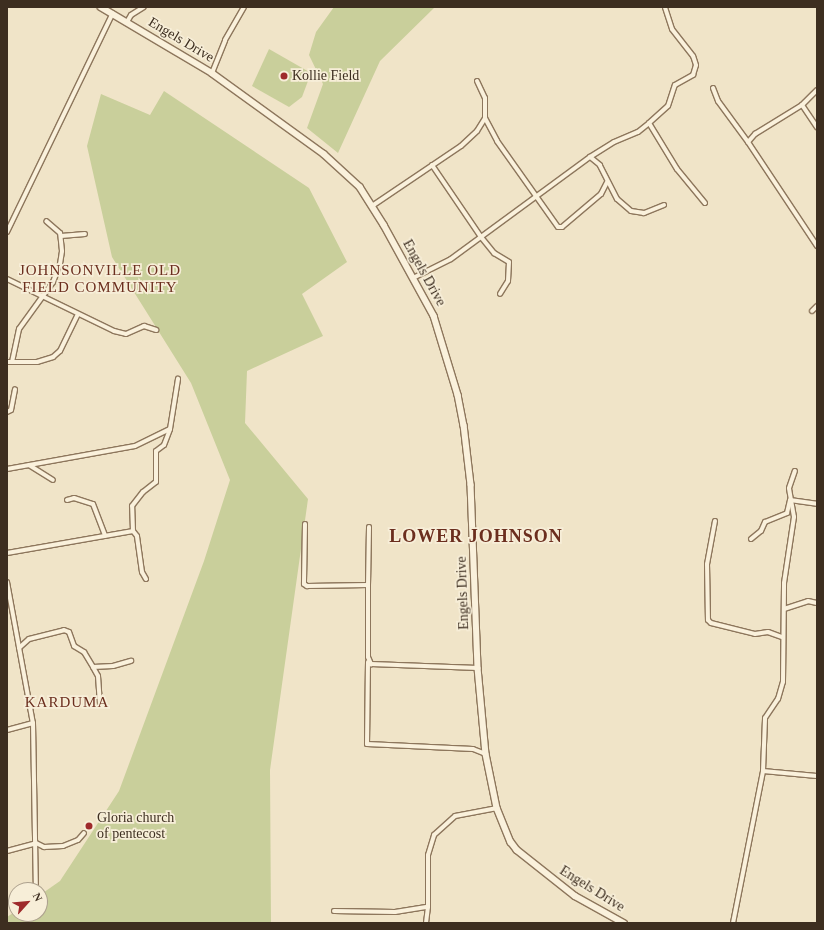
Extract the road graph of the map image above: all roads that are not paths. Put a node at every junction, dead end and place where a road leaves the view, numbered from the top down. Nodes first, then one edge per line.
1 (101, 7) edge
2 (144, 7) edge
3 (244, 7) edge
4 (665, 7) edge
5 (113, 13) junction
6 (127, 22) junction
7 (212, 73) junction
8 (477, 81) dead end
9 (713, 88) dead end
10 (817, 90) edge
11 (802, 105) junction
12 (485, 118) junction
13 (649, 123) junction
14 (817, 127) edge
15 (748, 142) junction
16 (590, 157) junction
17 (432, 166) junction
18 (607, 182) junction
19 (535, 198) junction
20 (705, 203) dead end
21 (664, 205) dead end
22 (372, 206) junction
23 (46, 221) dead end
24 (7, 232) edge
25 (85, 234) dead end
26 (61, 236) junction
27 (480, 237) junction
28 (817, 246) edge
29 (414, 278) junction
30 (7, 280) edge
31 (500, 294) dead end
32 (42, 297) junction
33 (817, 306) edge
34 (812, 311) dead end
35 (78, 314) junction
36 (156, 330) dead end
37 (7, 362) edge
38 (12, 362) junction
39 (178, 379) dead end
40 (15, 389) dead end
41 (7, 412) edge
42 (170, 430) junction
43 (29, 465) junction
44 (7, 469) edge
45 (795, 471) dead end
46 (53, 480) dead end
47 (67, 500) dead end
48 (790, 500) junction
49 (817, 504) edge
50 (715, 521) dead end
51 (305, 524) dead end
52 (369, 527) dead end
53 (133, 531) junction
54 (105, 536) junction
55 (751, 539) dead end
56 (7, 554) edge
57 (146, 579) dead end
58 (7, 582) edge
59 (368, 585) junction
60 (817, 603) edge
61 (784, 609) junction
62 (782, 637) junction
63 (19, 648) junction
64 (131, 661) dead end
65 (368, 662) junction
66 (93, 667) junction
67 (478, 668) junction
68 (100, 704) dead end
69 (33, 723) junction
70 (7, 730) edge
71 (486, 754) junction
72 (763, 771) junction
73 (817, 776) edge
74 (497, 808) junction
75 (84, 833) dead end
76 (36, 843) junction
77 (7, 851) edge
78 (36, 882) edge
79 (428, 907) junction
80 (334, 911) dead end
81 (426, 923) edge
82 (623, 923) edge
83 (733, 923) edge

1 - 5 street, Engels Drive
2 - 6 street
3 - 7 street
4 - 13 street
5 - 6 street, Engels Drive
5 - 24 street
6 - 7 street, Engels Drive
7 - 22 street, Engels Drive
8 - 12 street
9 - 15 street
10 - 11 street
11 - 14 street
11 - 15 street
12 - 17 street
12 - 19 street
13 - 16 street
13 - 20 street
15 - 28 street
16 - 18 street
16 - 19 street
17 - 22 street
17 - 27 street
18 - 19 street
18 - 21 street
19 - 27 street
22 - 29 street, Engels Drive
23 - 26 street
25 - 26 street
26 - 32 street
27 - 29 street
27 - 31 street
29 - 67 street, Engels Drive
30 - 32 street
32 - 35 street
32 - 38 street
33 - 34 street
35 - 36 street
35 - 38 street
37 - 38 street
39 - 42 street
40 - 41 street
42 - 43 street
42 - 53 street
43 - 44 street
43 - 46 street
45 - 48 street
47 - 54 street
48 - 49 street
48 - 55 street
48 - 61 street
50 - 62 street
51 - 59 street
52 - 59 street
53 - 54 street
53 - 57 street
54 - 56 street
58 - 63 street
59 - 65 street
60 - 61 street
61 - 62 street
62 - 72 street
63 - 66 street
63 - 69 street
64 - 66 street
65 - 67 street
65 - 71 street
66 - 68 street
67 - 71 street, Engels Drive
69 - 70 street
69 - 76 street
71 - 74 street, Engels Drive
72 - 73 street
72 - 83 street
74 - 79 street
74 - 82 street, Engels Drive
75 - 76 street
76 - 77 street
76 - 78 street
79 - 80 street
79 - 81 street

